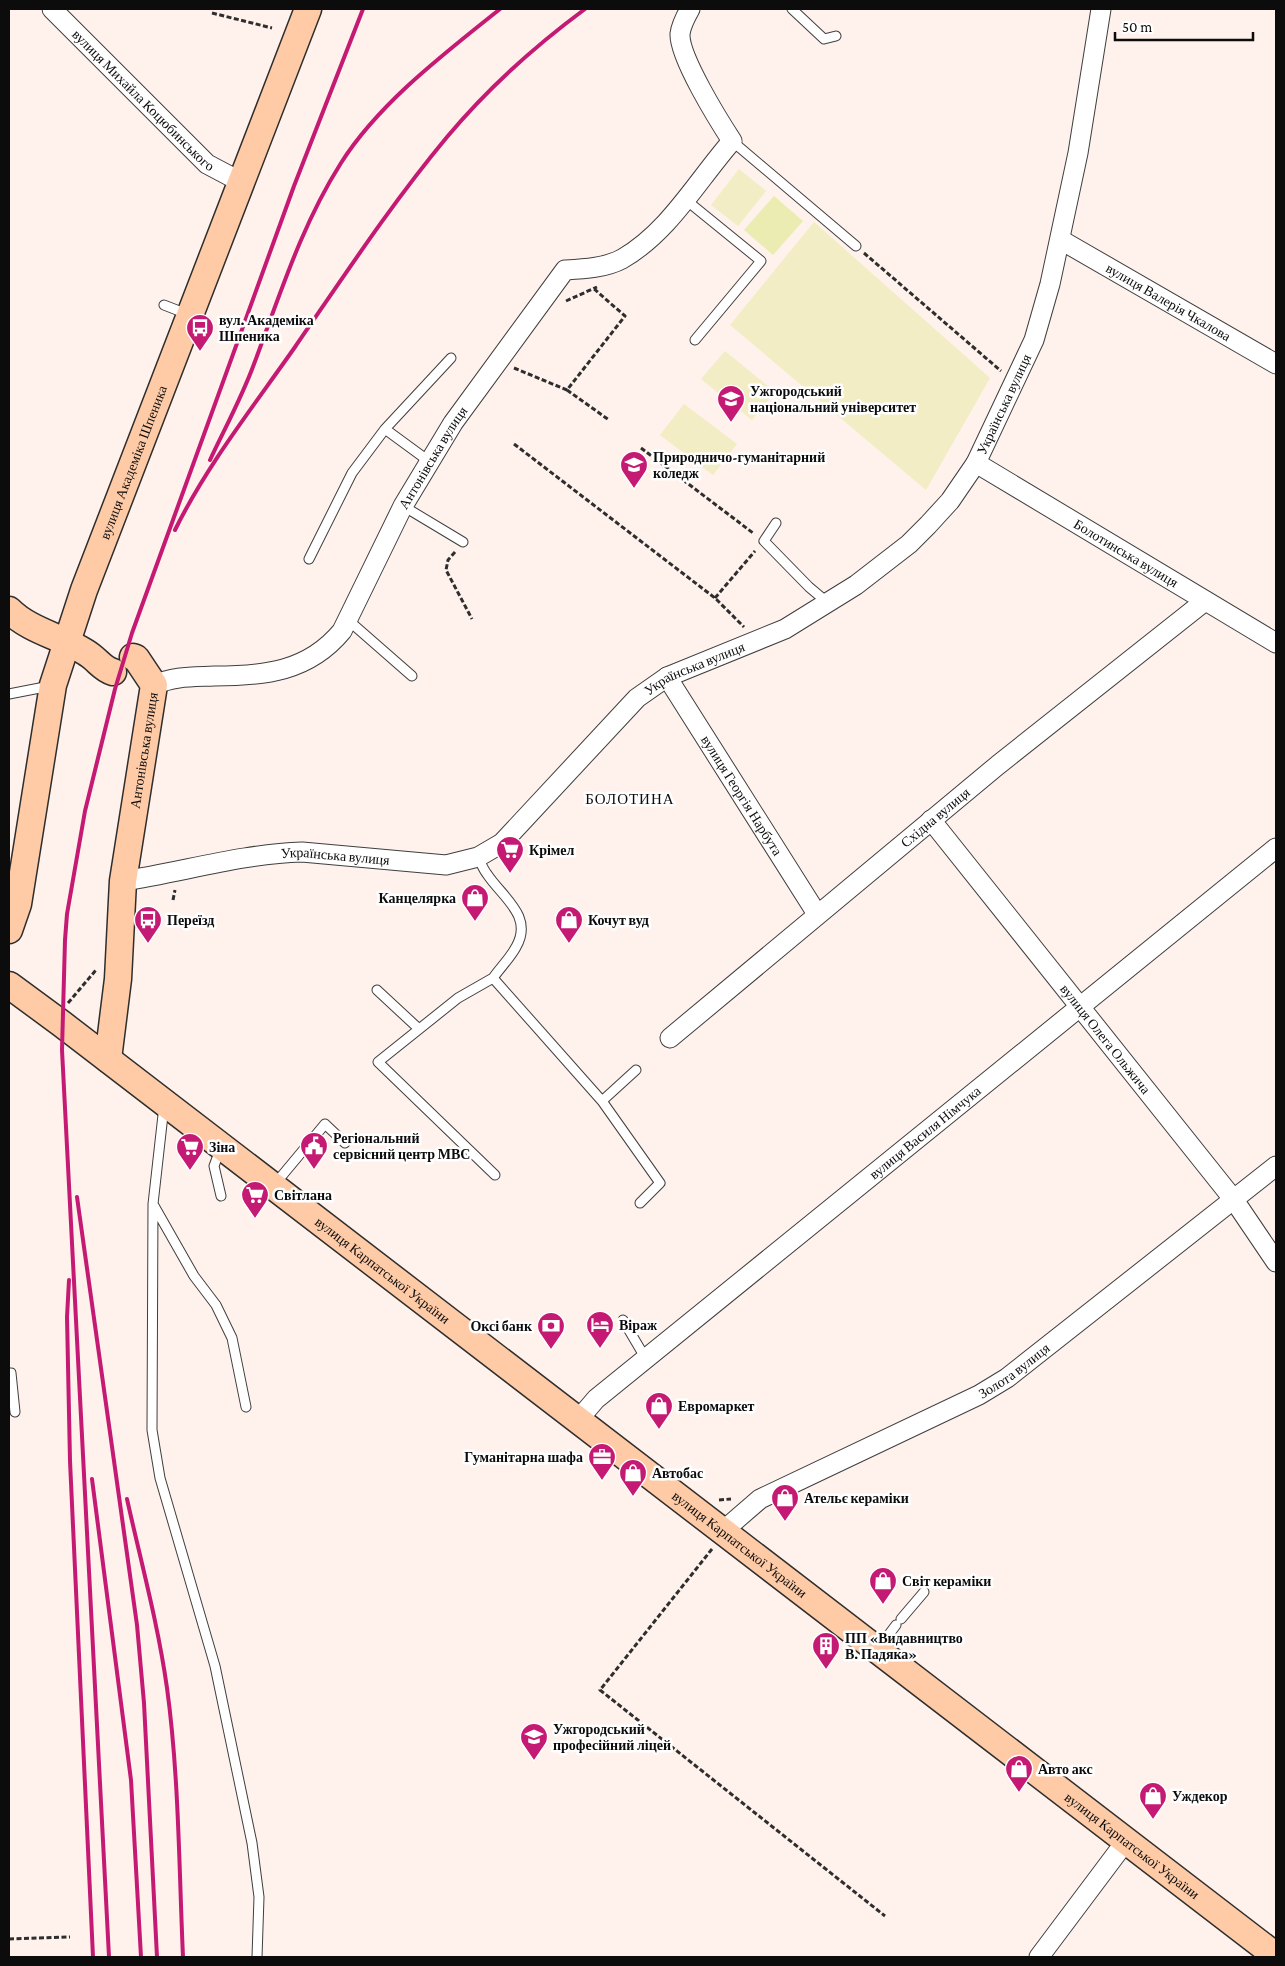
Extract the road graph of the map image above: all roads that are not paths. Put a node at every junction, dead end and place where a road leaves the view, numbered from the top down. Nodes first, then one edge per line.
1 (52, 9) edge
2 (308, 9) edge
3 (690, 9) edge
4 (792, 9) edge
5 (1101, 9) edge
6 (836, 36) dead end
7 (732, 141) junction
8 (241, 182) junction
9 (686, 200) junction
10 (1061, 240) junction
11 (856, 246) road end
12 (164, 305) dead end
13 (190, 316) junction
14 (695, 340) dead end
15 (451, 358) dead end
16 (1276, 364) edge
17 (385, 429) junction
18 (430, 462) junction
19 (976, 463) junction
20 (403, 506) junction
21 (776, 523) dead end
22 (463, 542) road end
23 (310, 559) dead end
24 (1205, 602) junction
25 (828, 603) junction
26 (9, 610) edge
27 (348, 620) junction
28 (1276, 643) edge
29 (66, 644) junction
30 (131, 669) junction
31 (412, 676) dead end
32 (667, 678) junction
33 (54, 685) junction
34 (9, 694) edge
35 (931, 820) junction
36 (1276, 848) edge
37 (478, 857) junction
38 (123, 881) junction
39 (818, 914) junction
40 (9, 930) edge
41 (493, 978) junction
42 (9, 986) edge
43 (376, 990) dead end
44 (1080, 1009) junction
45 (419, 1030) junction
46 (670, 1038) dead end
47 (108, 1059) junction
48 (636, 1070) dead end
49 (602, 1101) junction
50 (164, 1104) junction
51 (345, 1143) dead end
52 (222, 1147) junction
53 (1276, 1166) edge
54 (495, 1175) dead end
55 (273, 1186) junction
56 (221, 1196) dead end
57 (1234, 1200) junction
58 (640, 1203) dead end
59 (153, 1204) junction
60 (1276, 1262) edge
61 (624, 1320) dead end
62 (646, 1358) junction
63 (9, 1372) edge
64 (246, 1407) dead end
65 (15, 1412) dead end
66 (578, 1420) junction
67 (718, 1539) junction
68 (924, 1592) dead end
69 (877, 1650) junction
70 (1126, 1841) junction
71 (1276, 1956) edge
72 (257, 1957) edge
73 (1039, 1957) edge

1 - 8 street, вулиця Михайла Коцюбинського
2 - 8 main road, вулиця Академіка Шпеника
3 - 7 street
4 - 6 lane
5 - 10 street, Українська вулиця
7 - 9 street, Антонівська вулиця
7 - 11 lane
8 - 13 main road, вулиця Академіка Шпеника
9 - 14 lane
9 - 18 street, Антонівська вулиця
10 - 16 street, вулиця Валерія Чкалова
10 - 19 street, Українська вулиця
12 - 13 lane
13 - 29 main road, вулиця Академіка Шпеника
15 - 17 lane
17 - 18 lane
17 - 23 lane
18 - 20 street, Антонівська вулиця
19 - 24 street, Болотинська вулиця
19 - 25 street, Українська вулиця
20 - 22 lane
20 - 27 street, Антонівська вулиця
21 - 25 lane
24 - 28 street, Болотинська вулиця
24 - 35 street, Східна вулиця
25 - 32 street, Українська вулиця
26 - 29 main road
27 - 30 street, Антонівська вулиця
27 - 31 lane
29 - 30 main road
29 - 33 main road, вулиця Академіка Шпеника
30 - 38 main road, Антонівська вулиця
32 - 37 street, Українська вулиця
32 - 39 street, вулиця Георгія Нарбута
33 - 34 lane
33 - 40 main road, вулиця Академіка Шпеника
35 - 39 street, Східна вулиця
35 - 44 street, вулиця Олега Ольжича
36 - 44 street, вулиця Василя Німчука
37 - 38 street, Українська вулиця
37 - 41 lane
38 - 47 main road
39 - 46 street, Східна вулиця
41 - 45 lane
41 - 49 lane
42 - 47 main road, вулиця Карпатської України
43 - 45 lane
44 - 57 street, вулиця Олега Ольжича
44 - 62 street, вулиця Василя Німчука
45 - 54 lane
47 - 50 main road, вулиця Карпатської України
48 - 49 lane
49 - 58 lane
50 - 52 main road, вулиця Карпатської України
50 - 59 lane
51 - 55 lane
52 - 55 main road, вулиця Карпатської України
52 - 56 lane
53 - 57 street, Золота вулиця
55 - 66 main road, вулиця Карпатської України
57 - 60 street, вулиця Олега Ольжича
57 - 67 street, Золота вулиця
59 - 64 lane
59 - 72 lane
61 - 62 lane
62 - 66 street, вулиця Василя Німчука
63 - 65 lane
66 - 67 main road, вулиця Карпатської України
67 - 69 main road, вулиця Карпатської України
68 - 69 lane
69 - 70 main road, вулиця Карпатської України
70 - 71 main road, вулиця Карпатської України
70 - 73 street

